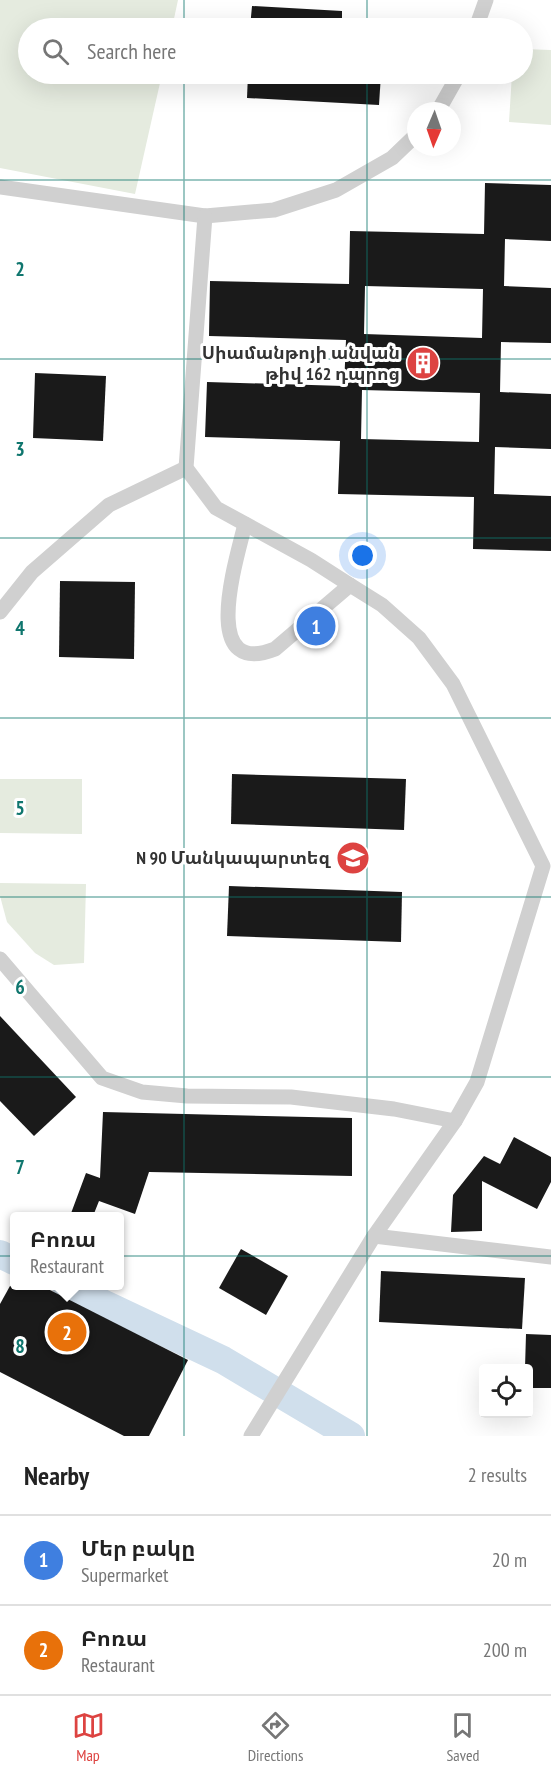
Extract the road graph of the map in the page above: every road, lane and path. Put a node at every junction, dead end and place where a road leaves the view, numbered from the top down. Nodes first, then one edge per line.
1 (486, 0) edge
2 (480, 18) edge
3 (453, 84) edge
4 (443, 102) edge
5 (407, 144) edge
6 (0, 186) edge
7 (205, 216) junction
8 (186, 468) junction
9 (245, 524) junction
10 (350, 585) junction
11 (0, 612) edge
12 (548, 864) edge
13 (0, 959) edge
14 (455, 1121) junction
15 (374, 1236) junction
16 (551, 1257) edge
17 (251, 1436) edge

1 - 2 lane
3 - 4 lane
5 - 7 lane
6 - 7 lane
7 - 8 lane
8 - 9 lane
8 - 11 lane
9 - 10 lane
9 - 10 lane
10 - 12 lane
12 - 14 lane
13 - 14 lane
14 - 15 lane
15 - 16 lane
15 - 17 lane

